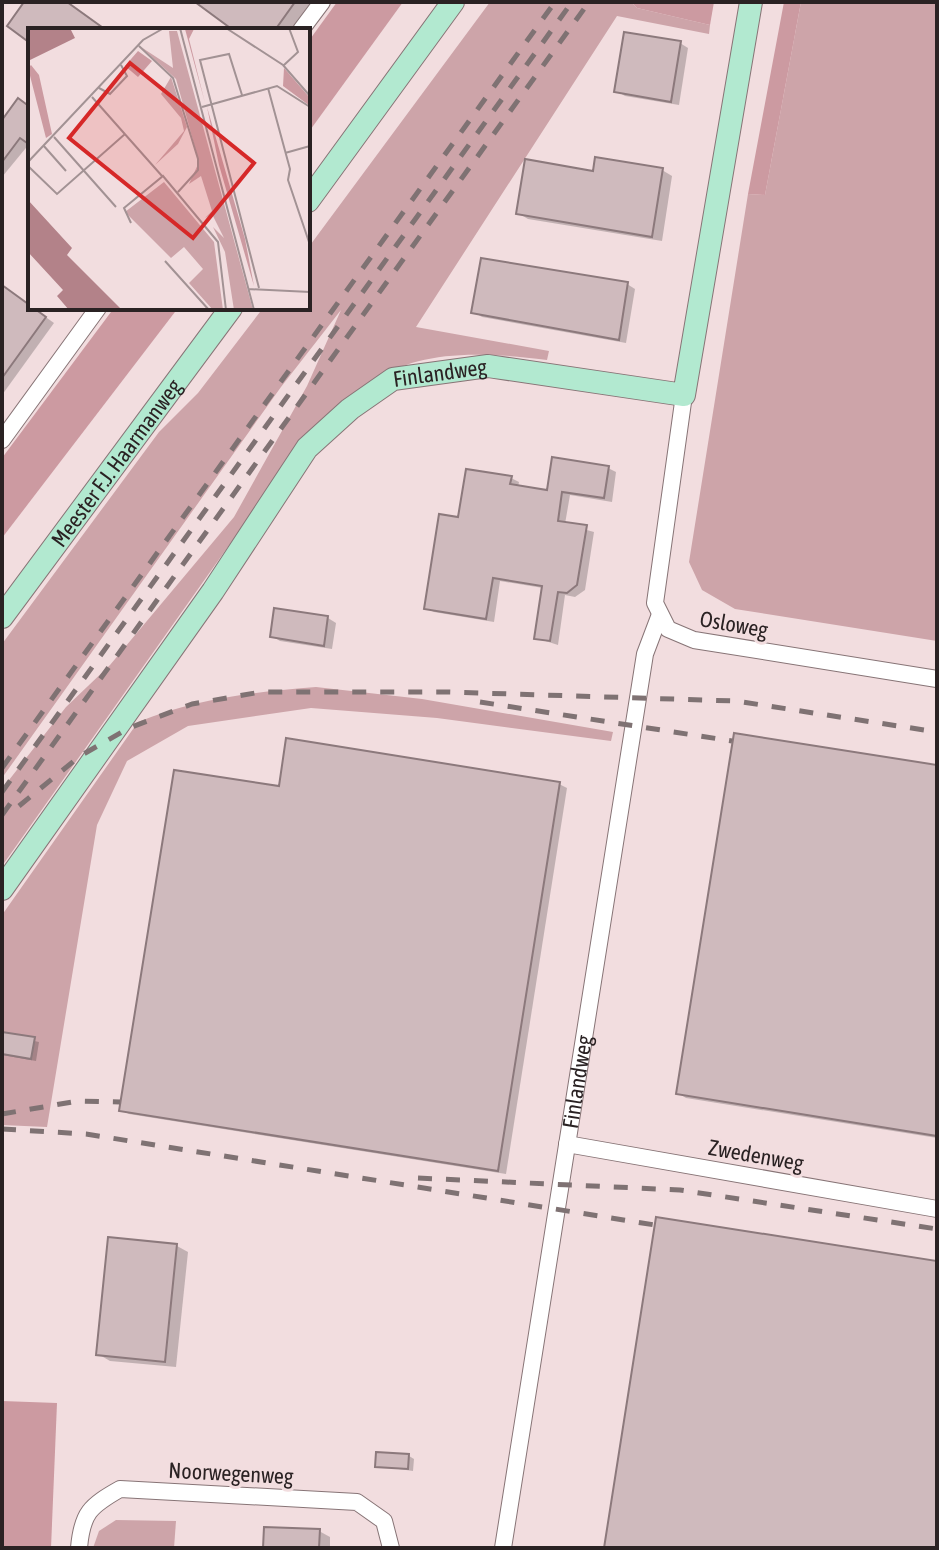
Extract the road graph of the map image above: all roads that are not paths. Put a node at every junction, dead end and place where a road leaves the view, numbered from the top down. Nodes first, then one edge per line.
1 (322, 2) edge
2 (453, 2) edge
3 (751, 2) edge
4 (302, 28) edge
5 (310, 198) edge
6 (97, 310) edge
7 (230, 310) edge
8 (684, 395) junction
9 (2, 440) edge
10 (2, 617) edge
11 (659, 617) junction
12 (937, 679) edge
13 (2, 889) edge
14 (567, 1144) junction
15 (937, 1209) edge
16 (79, 1548) edge
17 (391, 1548) edge
18 (503, 1548) edge

1 - 4 street
2 - 5 street
3 - 8 street
6 - 9 street
7 - 10 street, Meester F.J. Haarmanweg
8 - 11 street
8 - 13 street, Finlandweg
11 - 12 street, Osloweg
11 - 14 street, Finlandweg
14 - 15 street, Zwedenweg
14 - 18 street, Finlandweg
16 - 17 street, Noorwegenweg

